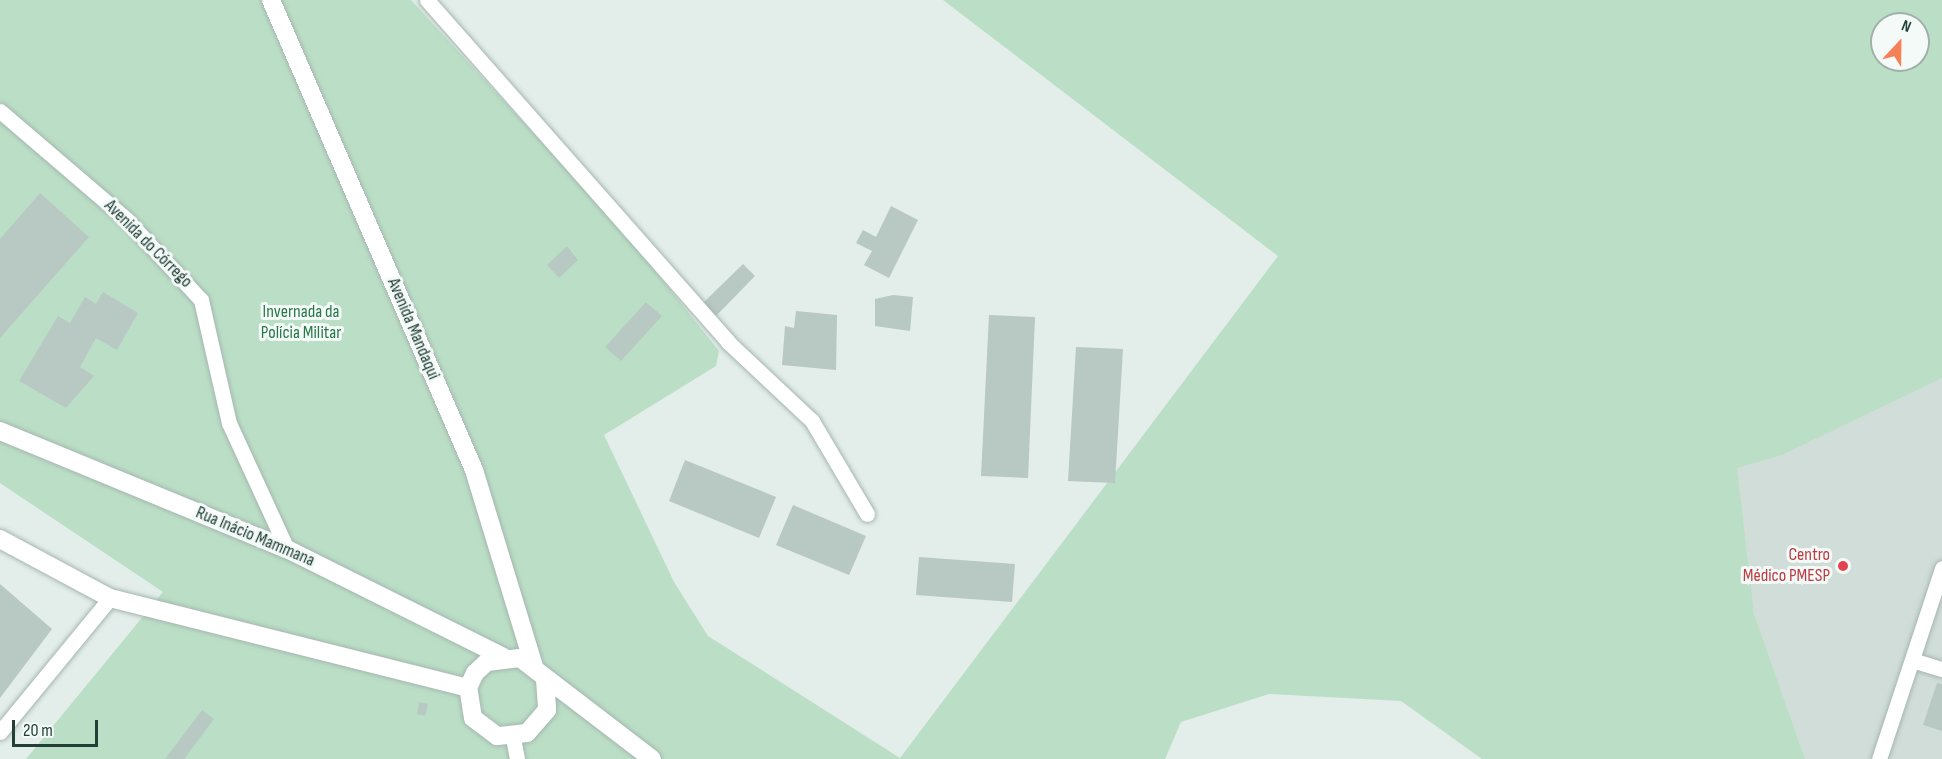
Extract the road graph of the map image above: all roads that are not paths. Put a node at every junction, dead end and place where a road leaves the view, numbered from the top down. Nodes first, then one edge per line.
1 (270, 0) edge
2 (427, 0) edge
3 (0, 111) edge
4 (0, 431) edge
5 (867, 514) dead end
6 (0, 539) edge
7 (287, 549) junction
8 (1942, 568) edge
9 (110, 598) junction
10 (504, 657) junction
11 (1912, 660) junction
12 (1942, 669) edge
13 (539, 673) junction
14 (468, 687) junction
15 (0, 732) edge
16 (513, 738) junction
17 (517, 759) edge
18 (652, 759) edge
19 (1879, 759) edge

1 - 13 street, Avenida Mandaqui
2 - 5 lane
3 - 7 lane, Avenida do Córrego
4 - 7 street, Rua Inácio Mammana
6 - 9 street
7 - 10 street, Rua Inácio Mammana
8 - 11 lane
9 - 14 street
9 - 15 lane
10 - 13 street, Rua Inácio Mammana
10 - 14 street
11 - 12 lane
11 - 19 lane
13 - 16 street
13 - 18 street, Rua Inácio Mammana
14 - 16 street
16 - 17 lane

